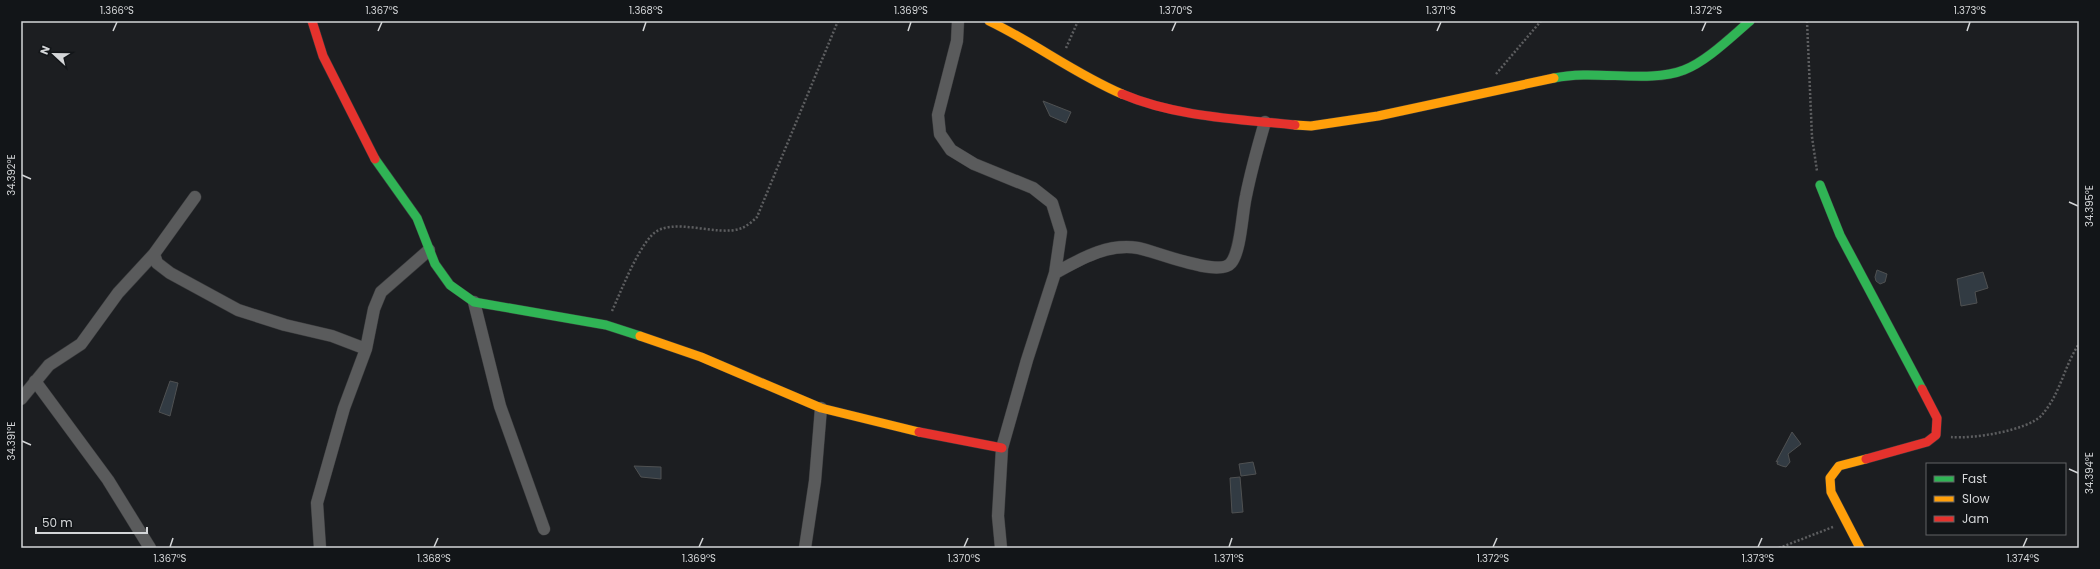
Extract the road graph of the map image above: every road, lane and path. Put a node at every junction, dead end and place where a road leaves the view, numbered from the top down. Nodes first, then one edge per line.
1 (312, 21) edge
2 (838, 21) edge
3 (958, 21) edge
4 (989, 21) edge
5 (1078, 21) edge
6 (1541, 21) edge
7 (1750, 21) edge
8 (1807, 21) edge
9 (1061, 62) junction
10 (1492, 78) dead end
11 (1265, 122) junction
12 (1820, 185) joint
13 (195, 197) dead end
14 (430, 250) junction
15 (154, 254) junction
16 (1055, 273) junction
17 (474, 302) junction
18 (606, 325) junction
19 (2079, 344) edge
20 (366, 349) junction
21 (35, 381) junction
22 (21, 399) edge
23 (821, 408) junction
24 (1936, 435) junction
25 (1002, 448) junction
26 (1846, 522) junction
27 (544, 529) dead end
28 (150, 548) edge
29 (320, 548) edge
30 (805, 548) edge
31 (1001, 548) edge
32 (1780, 548) edge
33 (1860, 548) edge

1 - 14 street
2 - 18 path
3 - 16 street
4 - 9 street
5 - 9 path
6 - 10 path
7 - 11 street
8 - 12 path
9 - 11 street
11 - 16 street
12 - 24 street
13 - 15 street
14 - 17 street
14 - 20 street
15 - 20 street
15 - 21 street
16 - 25 street
17 - 18 street
17 - 27 street
18 - 23 street
19 - 24 path
20 - 29 street
21 - 22 street
21 - 28 street
23 - 25 street
23 - 30 street
24 - 26 street
25 - 31 street
26 - 32 path
26 - 33 street

